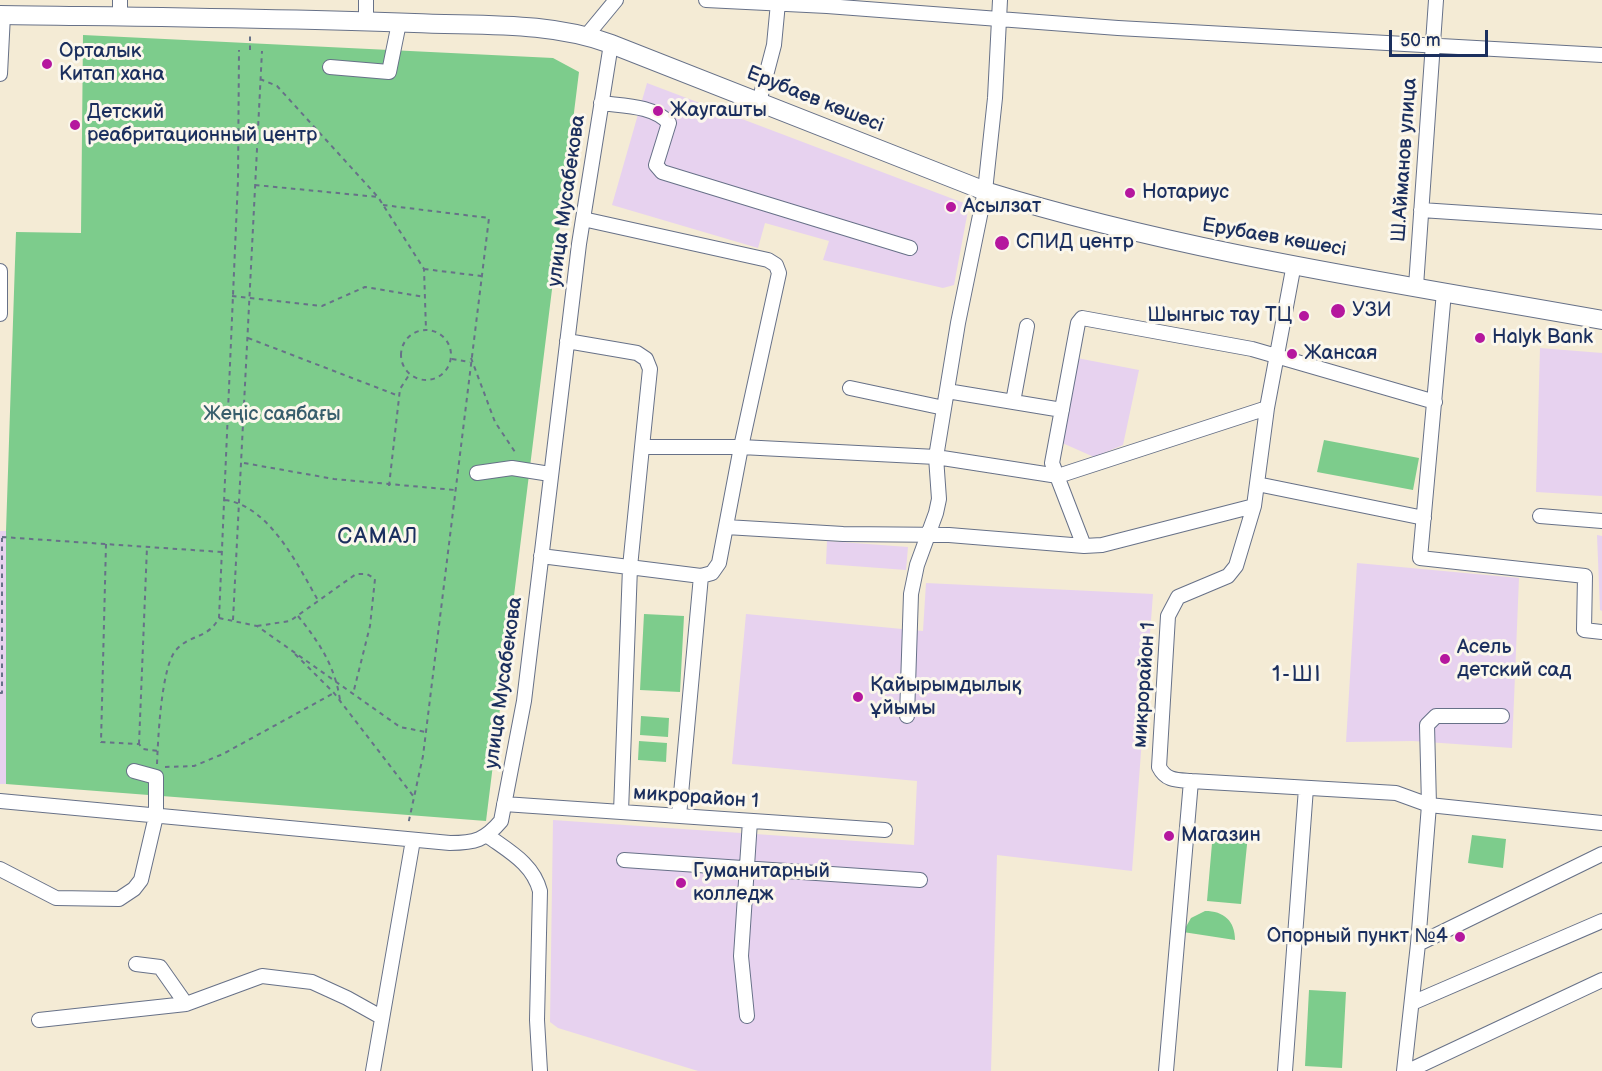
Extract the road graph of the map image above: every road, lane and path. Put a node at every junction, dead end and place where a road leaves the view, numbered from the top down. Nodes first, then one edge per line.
1 (366, 0) edge
2 (616, 0) edge
3 (706, 0) edge
4 (1000, 0) edge
5 (1436, 0) edge
6 (778, 3) junction
7 (120, 9) edge
8 (2, 15) edge
9 (998, 20) junction
10 (366, 21) junction
11 (399, 22) junction
12 (586, 35) junction
13 (611, 44) junction
14 (1433, 45) junction
15 (239, 50) dead end
16 (262, 51) dead end
17 (1602, 55) edge
18 (330, 67) dead end
19 (0, 74) edge
20 (260, 79) junction
21 (759, 102) junction
22 (601, 103) junction
23 (255, 184) junction
24 (985, 191) junction
25 (378, 197) junction
26 (383, 204) junction
27 (1421, 210) junction
28 (583, 219) junction
29 (1602, 222) edge
30 (910, 248) dead end
31 (1294, 264) junction
32 (424, 269) junction
33 (0, 271) edge
34 (481, 276) junction
35 (1416, 286) junction
36 (1444, 292) junction
37 (232, 296) junction
38 (425, 297) junction
39 (250, 298) junction
40 (0, 314) edge
41 (1602, 320) edge
42 (1027, 326) dead end
43 (426, 330) junction
44 (248, 338) junction
45 (567, 341) junction
46 (1278, 357) junction
47 (452, 359) junction
48 (470, 360) junction
49 (410, 374) junction
50 (850, 388) dead end
51 (946, 391) junction
52 (399, 396) junction
53 (1013, 402) junction
54 (1435, 402) junction
55 (944, 408) junction
56 (1267, 408) junction
57 (1062, 410) junction
58 (642, 447) junction
59 (741, 447) junction
60 (936, 457) junction
61 (242, 463) junction
62 (527, 470) junction
63 (477, 473) dead end
64 (550, 474) junction
65 (1058, 476) junction
66 (1257, 484) junction
67 (389, 486) junction
68 (455, 490) junction
69 (224, 500) junction
70 (240, 502) junction
71 (1254, 506) junction
72 (1540, 516) dead end
73 (1424, 518) junction
74 (1602, 521) edge
75 (726, 527) junction
76 (929, 535) junction
77 (1, 537) edge
78 (106, 544) junction
79 (1084, 546) junction
80 (147, 547) junction
81 (222, 552) junction
82 (541, 556) junction
83 (630, 567) junction
84 (701, 576) junction
85 (319, 602) junction
86 (298, 616) junction
87 (219, 618) junction
88 (233, 620) junction
89 (257, 626) junction
90 (1602, 632) edge
91 (290, 649) junction
92 (337, 683) junction
93 (0, 693) edge
94 (334, 693) junction
95 (353, 694) junction
96 (340, 702) junction
97 (907, 716) dead end
98 (1502, 716) dead end
99 (426, 732) junction
100 (139, 744) junction
101 (158, 751) junction
102 (134, 771) dead end
103 (1191, 781) junction
104 (1306, 788) junction
105 (414, 796) junction
106 (0, 801) edge
107 (504, 804) junction
108 (1429, 805) junction
109 (621, 812) junction
110 (156, 816) junction
111 (680, 816) junction
112 (750, 821) junction
113 (1602, 823) edge
114 (408, 825) dead end
115 (885, 830) dead end
116 (488, 836) junction
117 (413, 840) junction
118 (1602, 854) edge
119 (624, 860) dead end
120 (747, 867) junction
121 (0, 869) edge
122 (920, 880) dead end
123 (1602, 921) edge
124 (1418, 944) junction
125 (136, 964) dead end
126 (1602, 980) edge
127 (1412, 1003) junction
128 (186, 1004) junction
129 (747, 1016) dead end
130 (381, 1017) junction
131 (39, 1020) dead end
132 (373, 1071) edge
133 (540, 1071) edge
134 (1166, 1071) edge
135 (1285, 1071) edge
136 (1406, 1071) edge

1 - 10 street
2 - 12 street
3 - 6 street
4 - 9 street
5 - 14 street, Ш.Айманов улица
6 - 9 street
6 - 21 street
7 - 8 main road, Ерубаев көшесі
7 - 10 main road, Ерубаев көшесі
8 - 19 street
9 - 14 street
9 - 24 street
10 - 11 main road, Ерубаев көшесі
11 - 12 main road, Ерубаев көшесі
11 - 18 street
12 - 13 main road, Ерубаев көшесі
13 - 21 main road, Ерубаев көшесі
13 - 22 street, улица Мусабекова
14 - 17 street
14 - 27 street, Ш.Айманов улица
15 - 37 path
16 - 20 path
20 - 23 path
20 - 25 path
21 - 24 main road, Ерубаев көшесі
22 - 28 street, улица Мусабекова
22 - 30 street
23 - 25 path
23 - 39 path
24 - 31 main road, Ерубаев көшесі
24 - 51 street
25 - 26 path
26 - 32 path
26 - 34 path
27 - 29 street
27 - 35 street, Ш.Айманов улица
28 - 45 street, улица Мусабекова
28 - 59 street
31 - 35 main road, Ерубаев көшесі
31 - 46 street, микрорайон 1
32 - 34 path
32 - 38 path
33 - 40 street
34 - 48 path
35 - 36 main road, Ерубаев көшесі
36 - 41 main road, Ерубаев көшесі
36 - 54 street
37 - 39 path
37 - 69 path
38 - 39 path
38 - 43 path
39 - 44 path
42 - 53 street
43 - 47 path
43 - 49 path
44 - 52 path
44 - 61 path
45 - 58 street
45 - 64 street, улица Мусабекова
46 - 54 street
46 - 56 street, микрорайон 1
46 - 57 street
47 - 48 path
47 - 49 path
48 - 62 path
48 - 68 path
49 - 52 path
50 - 55 street
51 - 53 street
51 - 55 street
52 - 67 path
53 - 57 street
54 - 73 street
55 - 60 street
56 - 65 street
56 - 66 street, микрорайон 1
57 - 65 street
58 - 59 street
58 - 83 street
59 - 60 street
59 - 75 street
60 - 65 street
60 - 76 street
61 - 67 path
61 - 70 path
62 - 63 street
62 - 64 street
64 - 82 street, улица Мусабекова
65 - 79 street
66 - 71 street, микрорайон 1
66 - 73 street
67 - 68 path
68 - 99 path
69 - 70 path
69 - 81 path
70 - 85 path
70 - 88 path
71 - 79 street
71 - 103 street, микрорайон 1
72 - 74 street
73 - 90 street
75 - 76 street
75 - 84 street
76 - 79 street
76 - 97 street
77 - 78 path
77 - 93 path
78 - 80 path
78 - 100 path
80 - 81 path
80 - 100 path
81 - 87 path
82 - 83 street
82 - 107 street, улица Мусабекова
83 - 84 street
83 - 109 street
84 - 111 street
85 - 86 path
85 - 95 path
86 - 89 path
86 - 92 path
87 - 88 path
87 - 101 path
88 - 89 path
89 - 91 path
91 - 92 path
91 - 94 path
92 - 95 path
92 - 96 path
94 - 96 path
94 - 101 path
95 - 99 path
96 - 105 path
98 - 108 street
99 - 105 path
100 - 101 path
102 - 110 street
103 - 104 street, микрорайон 1
103 - 134 street
104 - 108 street, микрорайон 1
104 - 135 street
105 - 114 path
106 - 110 street
107 - 109 street, микрорайон 1
107 - 116 street, улица Мусабекова
108 - 113 street, микрорайон 1
108 - 124 street
109 - 111 street, микрорайон 1
110 - 117 street
110 - 121 street
111 - 112 street, микрорайон 1
112 - 115 street, микрорайон 1
112 - 120 street
116 - 117 street
116 - 133 street
117 - 130 street
118 - 124 street
119 - 120 street
120 - 122 street
120 - 129 street
123 - 127 street
124 - 127 street
125 - 128 street
126 - 136 street
127 - 136 street
128 - 130 street
128 - 131 street
130 - 132 street

